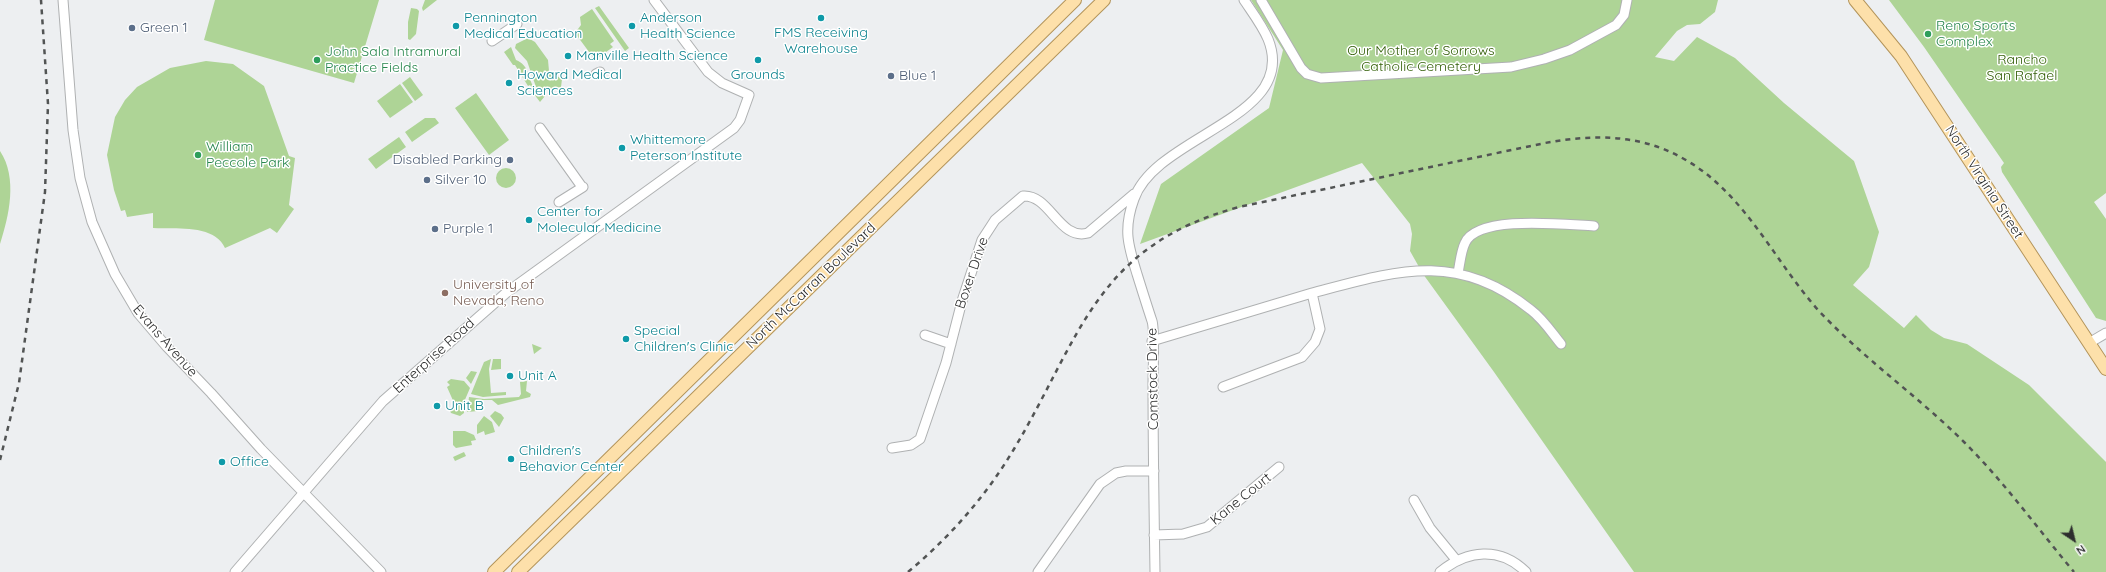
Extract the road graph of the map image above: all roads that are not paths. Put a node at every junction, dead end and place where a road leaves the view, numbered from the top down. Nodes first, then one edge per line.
1 (63, 0) edge
2 (654, 0) edge
3 (1075, 0) edge
4 (1104, 0) edge
5 (1244, 0) edge
6 (1260, 0) edge
7 (1627, 0) edge
8 (1855, 0) edge
9 (517, 24) dead end
10 (492, 41) dead end
11 (540, 128) dead end
12 (1138, 190) junction
13 (558, 202) dead end
14 (1594, 226) dead end
15 (1458, 273) junction
16 (1312, 293) junction
17 (2106, 333) edge
18 (925, 335) dead end
19 (1152, 341) junction
20 (2089, 343) junction
21 (951, 344) junction
22 (1561, 344) dead end
23 (2106, 369) edge
24 (1223, 387) dead end
25 (892, 448) dead end
26 (1279, 468) dead end
27 (1154, 471) junction
28 (303, 493) junction
29 (1414, 500) dead end
30 (1154, 535) junction
31 (1457, 561) junction
32 (235, 572) edge
33 (381, 572) edge
34 (494, 572) edge
35 (518, 572) edge
36 (1038, 572) edge
37 (1155, 572) edge
38 (1440, 572) edge
39 (1526, 572) edge

1 - 28 street, Evans Avenue
2 - 28 street, Enterprise Road
3 - 34 main road, North McCarran Boulevard
4 - 35 main road, North McCarran Boulevard
5 - 12 street, Comstock Drive
6 - 7 street
8 - 20 main road, North Virginia Street
9 - 10 street
11 - 13 street
12 - 19 street, Comstock Drive
12 - 21 street, Boxer Drive
14 - 15 street
15 - 16 street
15 - 22 street
16 - 19 street
16 - 24 street
17 - 20 street
18 - 21 street
19 - 27 street, Comstock Drive
20 - 23 main road, North Virginia Street
21 - 25 street, Boxer Drive
26 - 30 street, Kane Court
27 - 30 street, Comstock Drive
27 - 36 street
28 - 32 street, Enterprise Road
28 - 33 street, Evans Avenue
29 - 31 street
30 - 37 street, Comstock Drive
31 - 38 street
31 - 39 street

